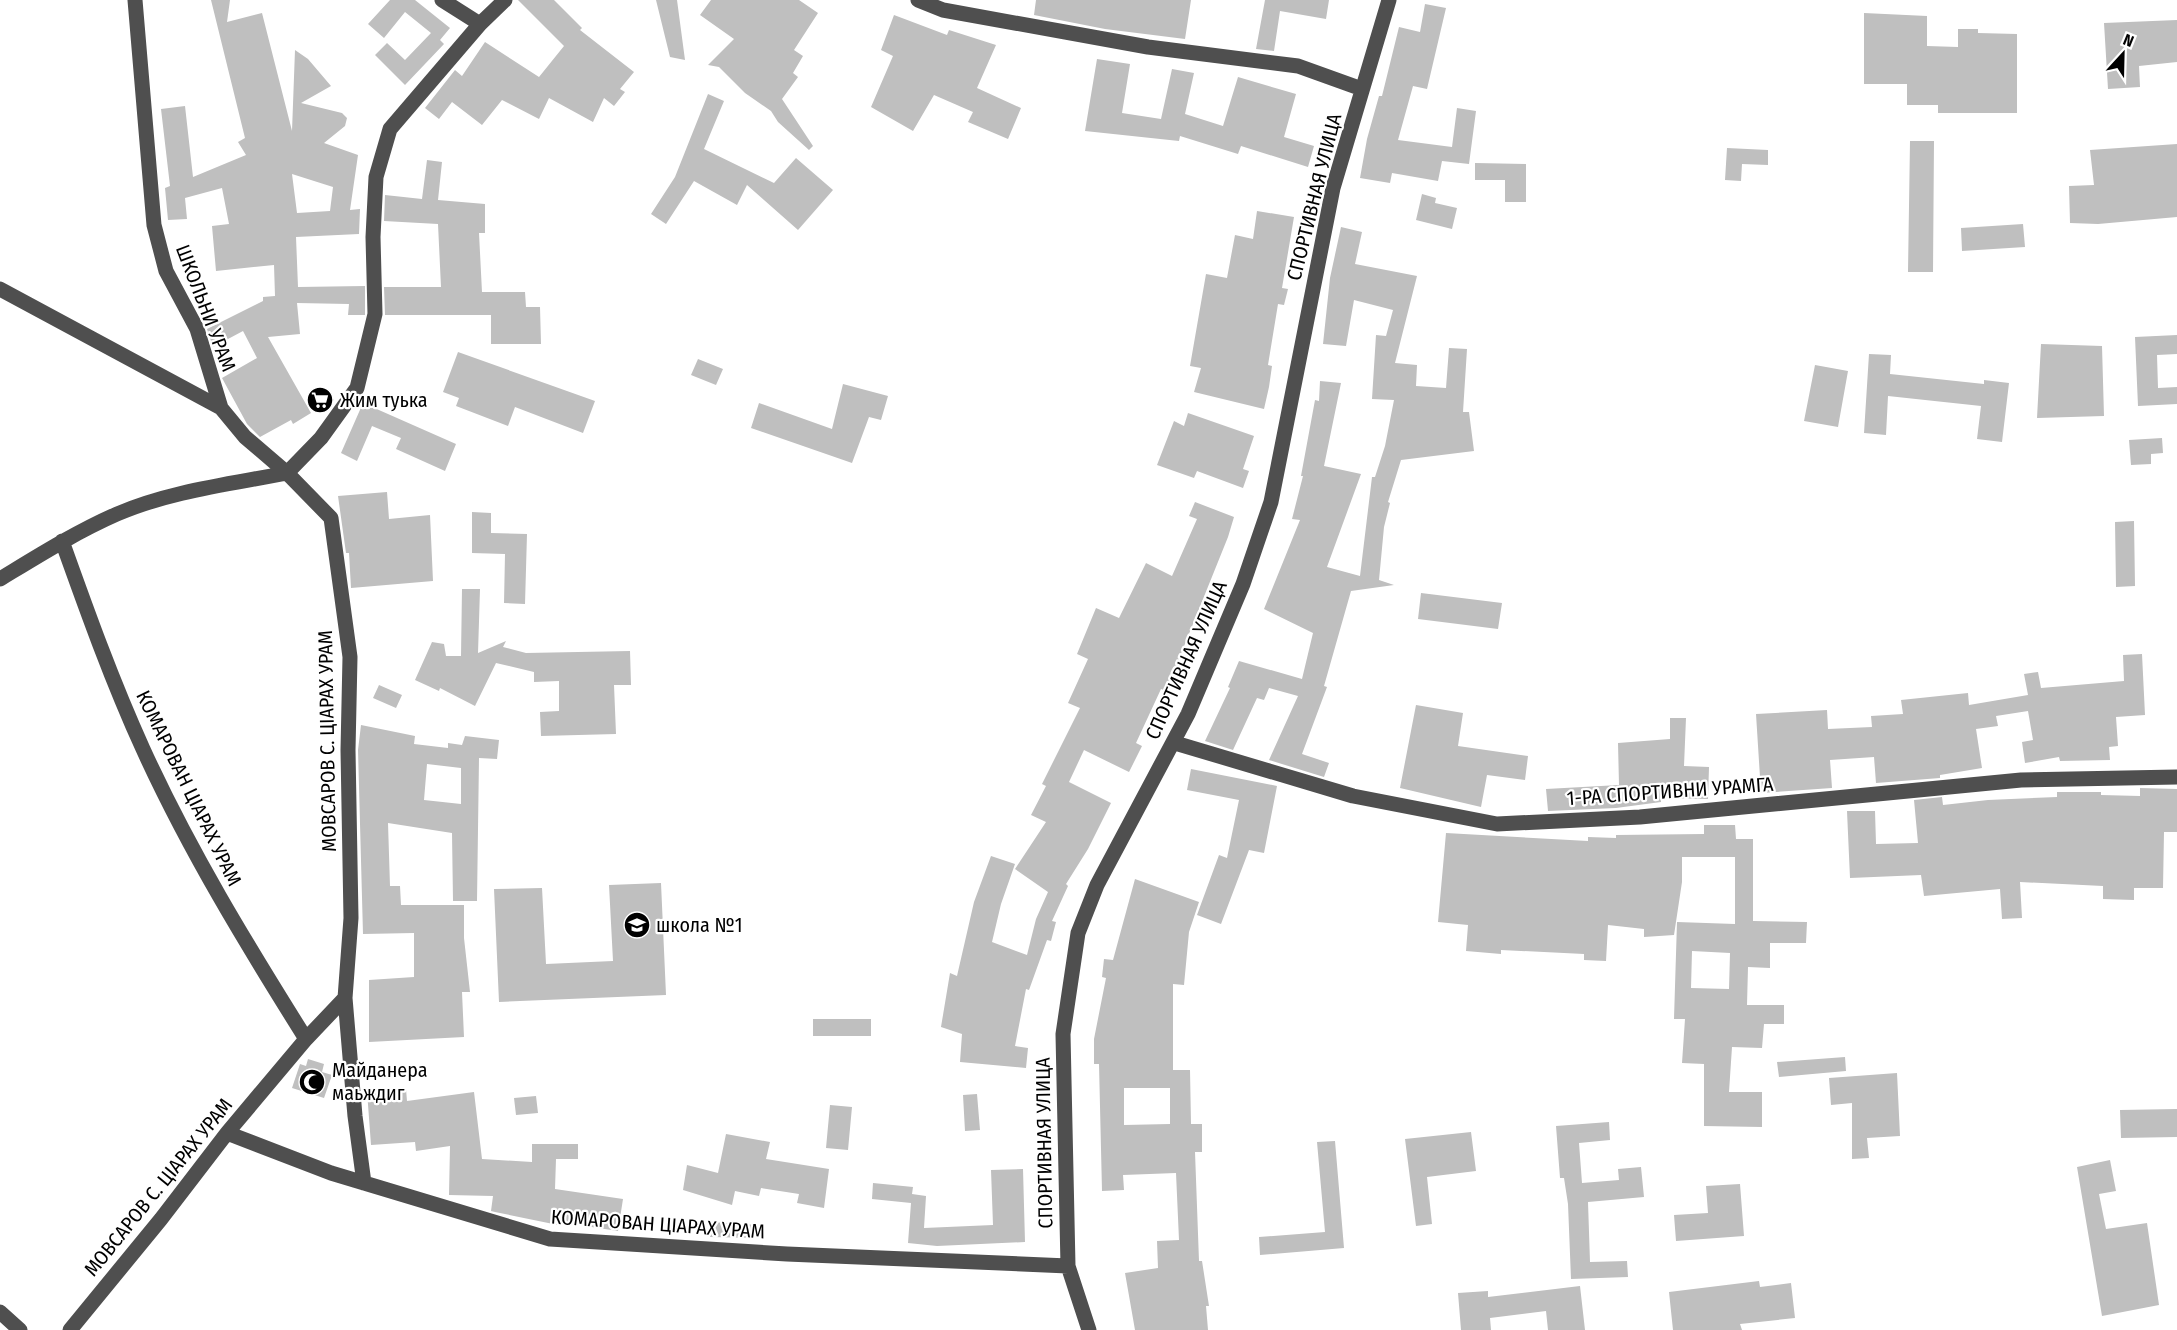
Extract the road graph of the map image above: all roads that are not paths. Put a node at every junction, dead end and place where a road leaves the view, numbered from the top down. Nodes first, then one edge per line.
1 (135, 0) edge
2 (442, 0) edge
3 (506, 0) edge
4 (918, 0) edge
5 (1389, 0) edge
6 (480, 24) junction
7 (1362, 89) junction
8 (0, 289) edge
9 (221, 408) junction
10 (288, 472) junction
11 (62, 541) junction
12 (0, 579) edge
13 (1175, 743) junction
14 (2177, 777) edge
15 (345, 998) junction
16 (306, 1039) junction
17 (227, 1133) junction
18 (364, 1184) junction
19 (1068, 1266) junction
20 (0, 1312) edge
21 (20, 1330) edge
22 (70, 1330) edge
23 (1089, 1330) edge

1 - 9 street, ШКОЛЬНИ УРАМ
2 - 6 street
3 - 6 street
4 - 7 street
5 - 7 street, СПОРТИВНАЯ УЛИЦА
6 - 10 street
7 - 13 street, СПОРТИВНАЯ УЛИЦА
8 - 9 street
9 - 10 street, ШКОЛЬНИ УРАМ
10 - 11 street
10 - 15 street, МОВСАРОВ С. ЦIАРАХ УРАМ
11 - 12 street
11 - 16 street, КОМАРОВАН ЦIАРАХ УРАМ
13 - 14 street, 1-РА СПОРТИВНИ УРАМГА
13 - 19 street, СПОРТИВНАЯ УЛИЦА
15 - 16 street, МОВСАРОВ С. ЦIАРАХ УРАМ
15 - 18 street
16 - 17 street, МОВСАРОВ С. ЦIАРАХ УРАМ
17 - 18 street, КОМАРОВАН ЦIАРАХ УРАМ
17 - 22 street, МОВСАРОВ С. ЦIАРАХ УРАМ
18 - 19 street, КОМАРОВАН ЦIАРАХ УРАМ
19 - 23 street, СПОРТИВНАЯ УЛИЦА
20 - 21 street

